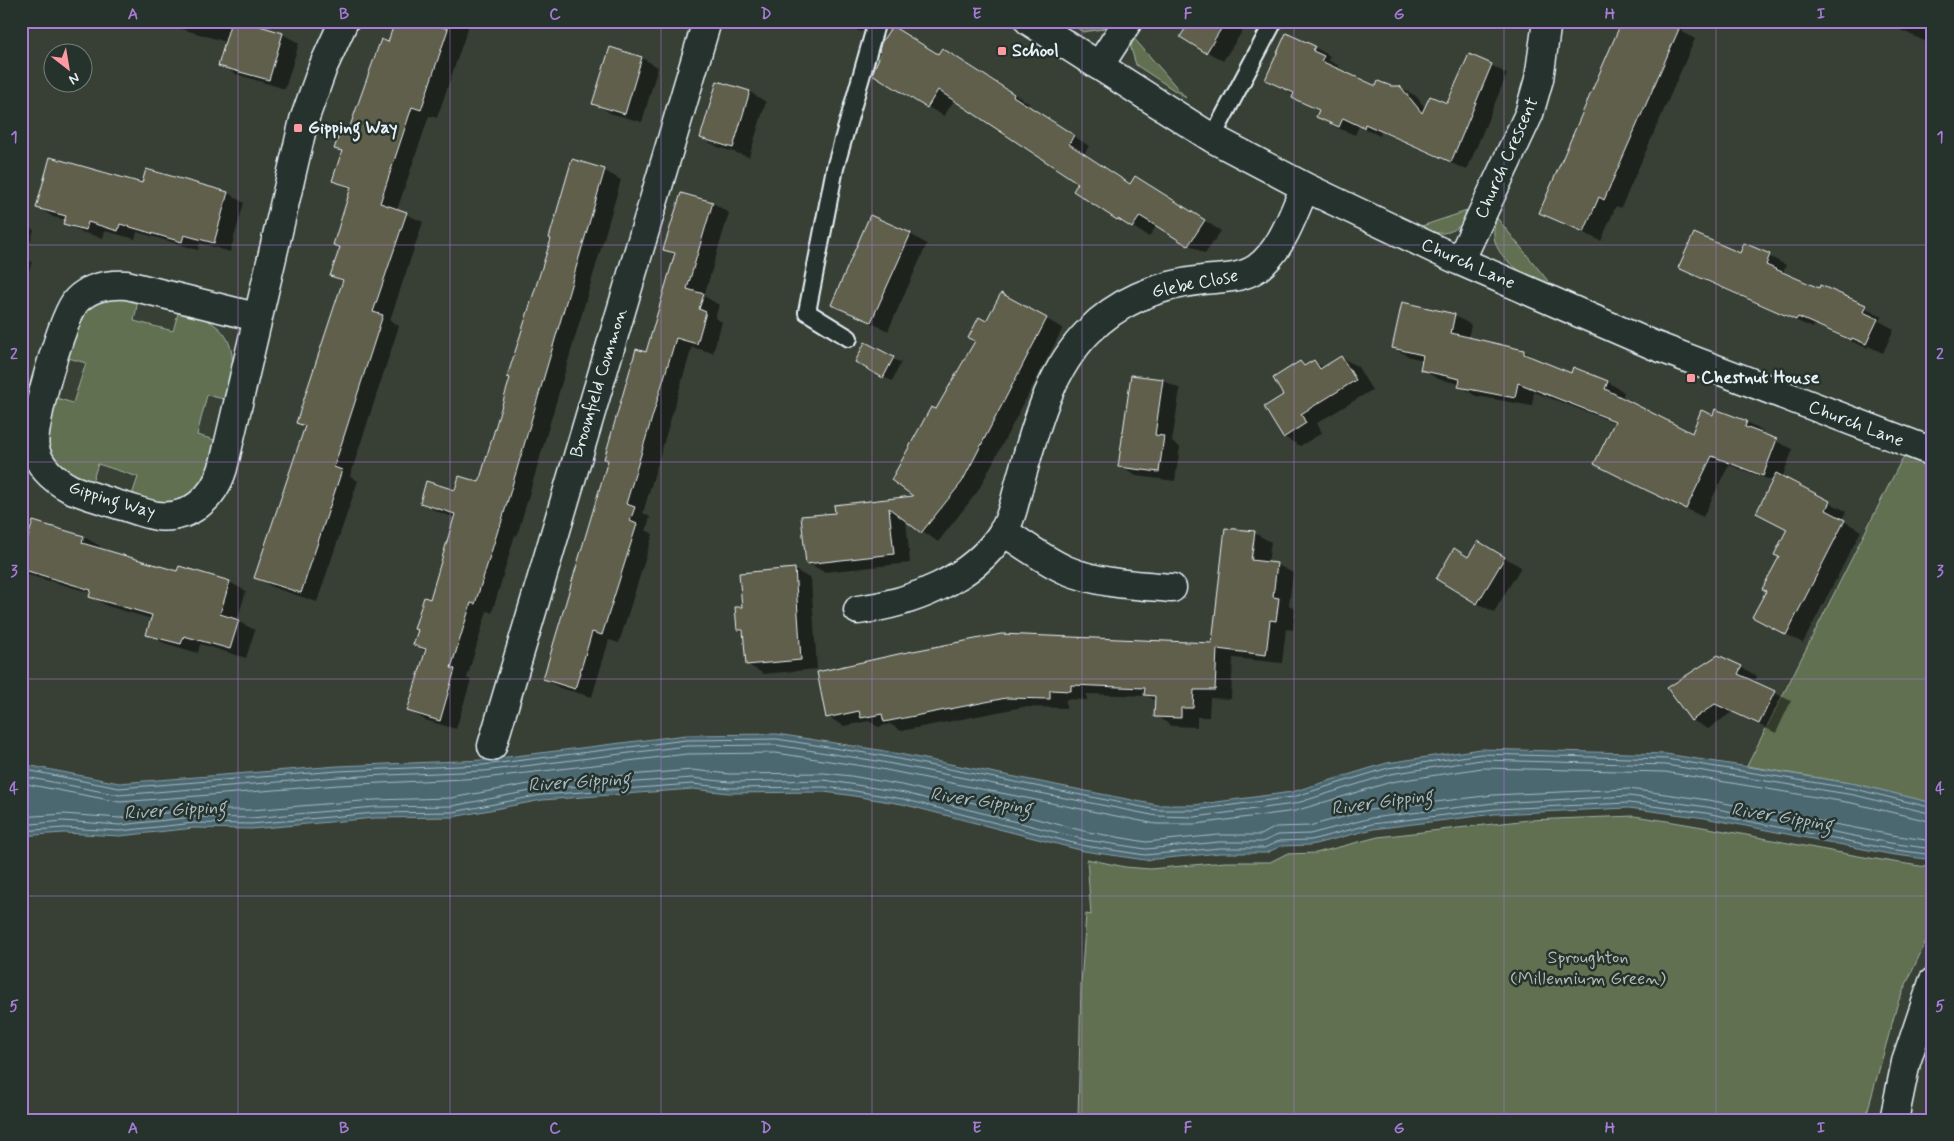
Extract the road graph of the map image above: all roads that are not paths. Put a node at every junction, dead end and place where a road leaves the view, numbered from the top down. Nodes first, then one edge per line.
1 (344, 21) edge
2 (707, 21) edge
3 (877, 21) edge
4 (1029, 21) edge
5 (1128, 21) edge
6 (1274, 21) edge
7 (1547, 21) edge
8 (1099, 66) junction
9 (1212, 138) junction
10 (1305, 187) junction
11 (1460, 261) junction
12 (256, 317) junction
13 (848, 338) dead end
14 (1933, 452) edge
15 (1003, 532) junction
16 (1172, 588) dead end
17 (858, 610) dead end
18 (492, 746) dead end
19 (1933, 982) edge
20 (1894, 1120) edge

1 - 12 street, Gipping Way
2 - 18 street, Broomfield Common
3 - 13 lane
4 - 8 street, Church Lane
5 - 8 street
6 - 9 lane
7 - 11 street, Church Crescent
8 - 9 street, Church Lane
9 - 10 street, Church Lane
10 - 11 street, Church Lane
10 - 15 street, Glebe Close
11 - 14 street, Church Lane
12 - 12 street, Gipping Way
15 - 16 street
15 - 17 street, Glebe Close
19 - 20 street

